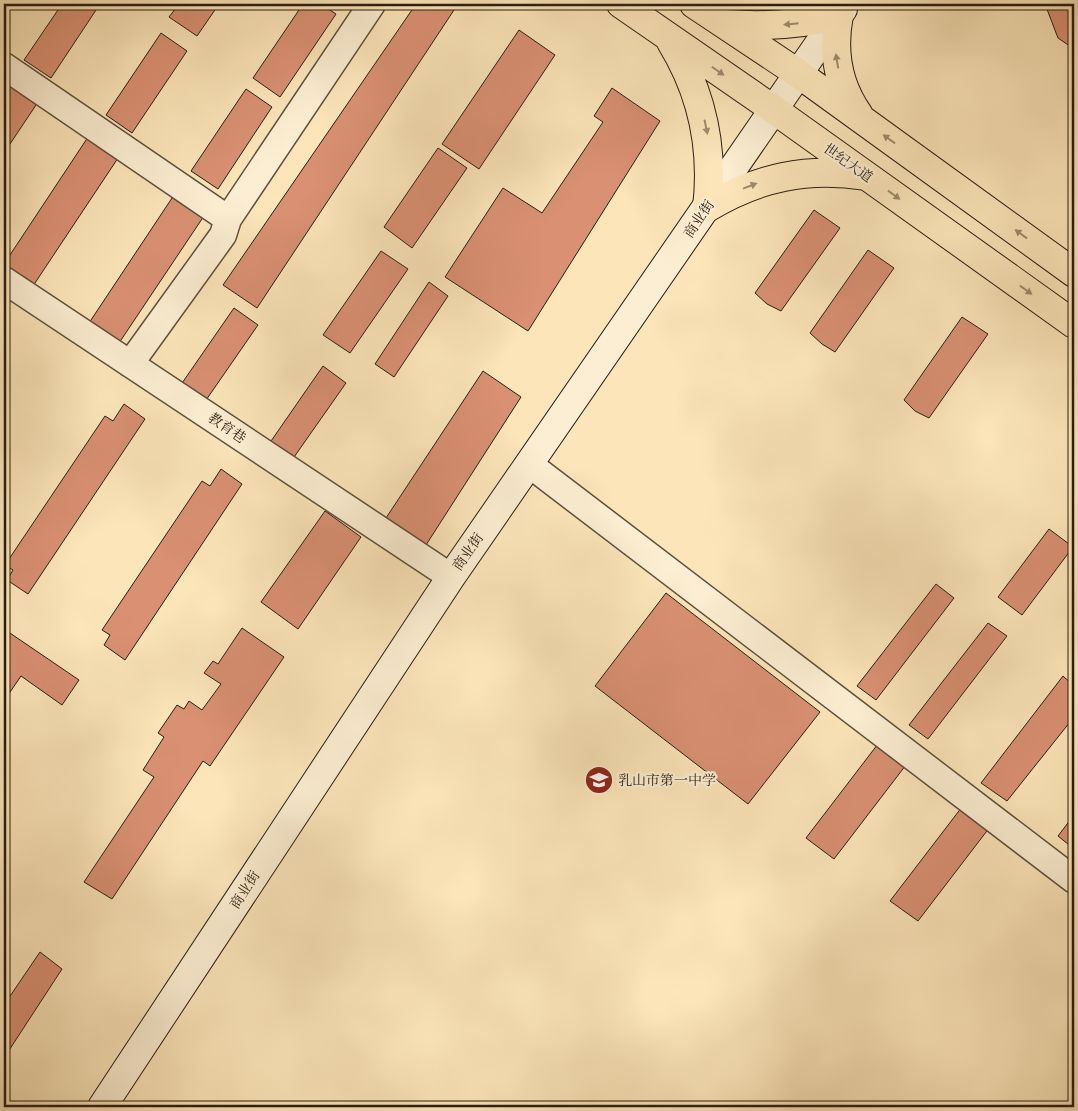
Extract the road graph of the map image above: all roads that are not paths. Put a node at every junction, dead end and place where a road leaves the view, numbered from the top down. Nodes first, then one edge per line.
1 (372, 4) edge
2 (621, 4) edge
3 (694, 4) edge
4 (842, 9) edge
5 (725, 24) junction
6 (666, 35) junction
7 (4, 66) edge
8 (799, 74) junction
9 (864, 121) junction
10 (867, 176) junction
11 (707, 208) junction
12 (228, 219) junction
13 (1074, 273) edge
14 (4, 280) edge
15 (1074, 324) edge
16 (130, 364) junction
17 (529, 464) junction
18 (451, 577) junction
19 (1074, 880) edge
20 (102, 1107) edge

1 - 12 street
2 - 6 main road, 世纪大道
3 - 5 main road
4 -> 5 main road
4 - 8 street, 商业街
9 -> 4 main road
5 - 8 main road
6 -> 10 main road, 世纪大道
6 -> 11 main road
7 - 12 street
8 - 9 main road
8 - 11 street, 商业街
13 -> 9 main road
11 -> 10 main road
10 -> 15 main road, 世纪大道
11 - 17 street, 商业街
12 - 16 street
14 - 16 street, 教育巷
16 - 18 street, 教育巷
17 - 18 street, 商业街
17 - 19 street
18 - 20 street, 商业街

